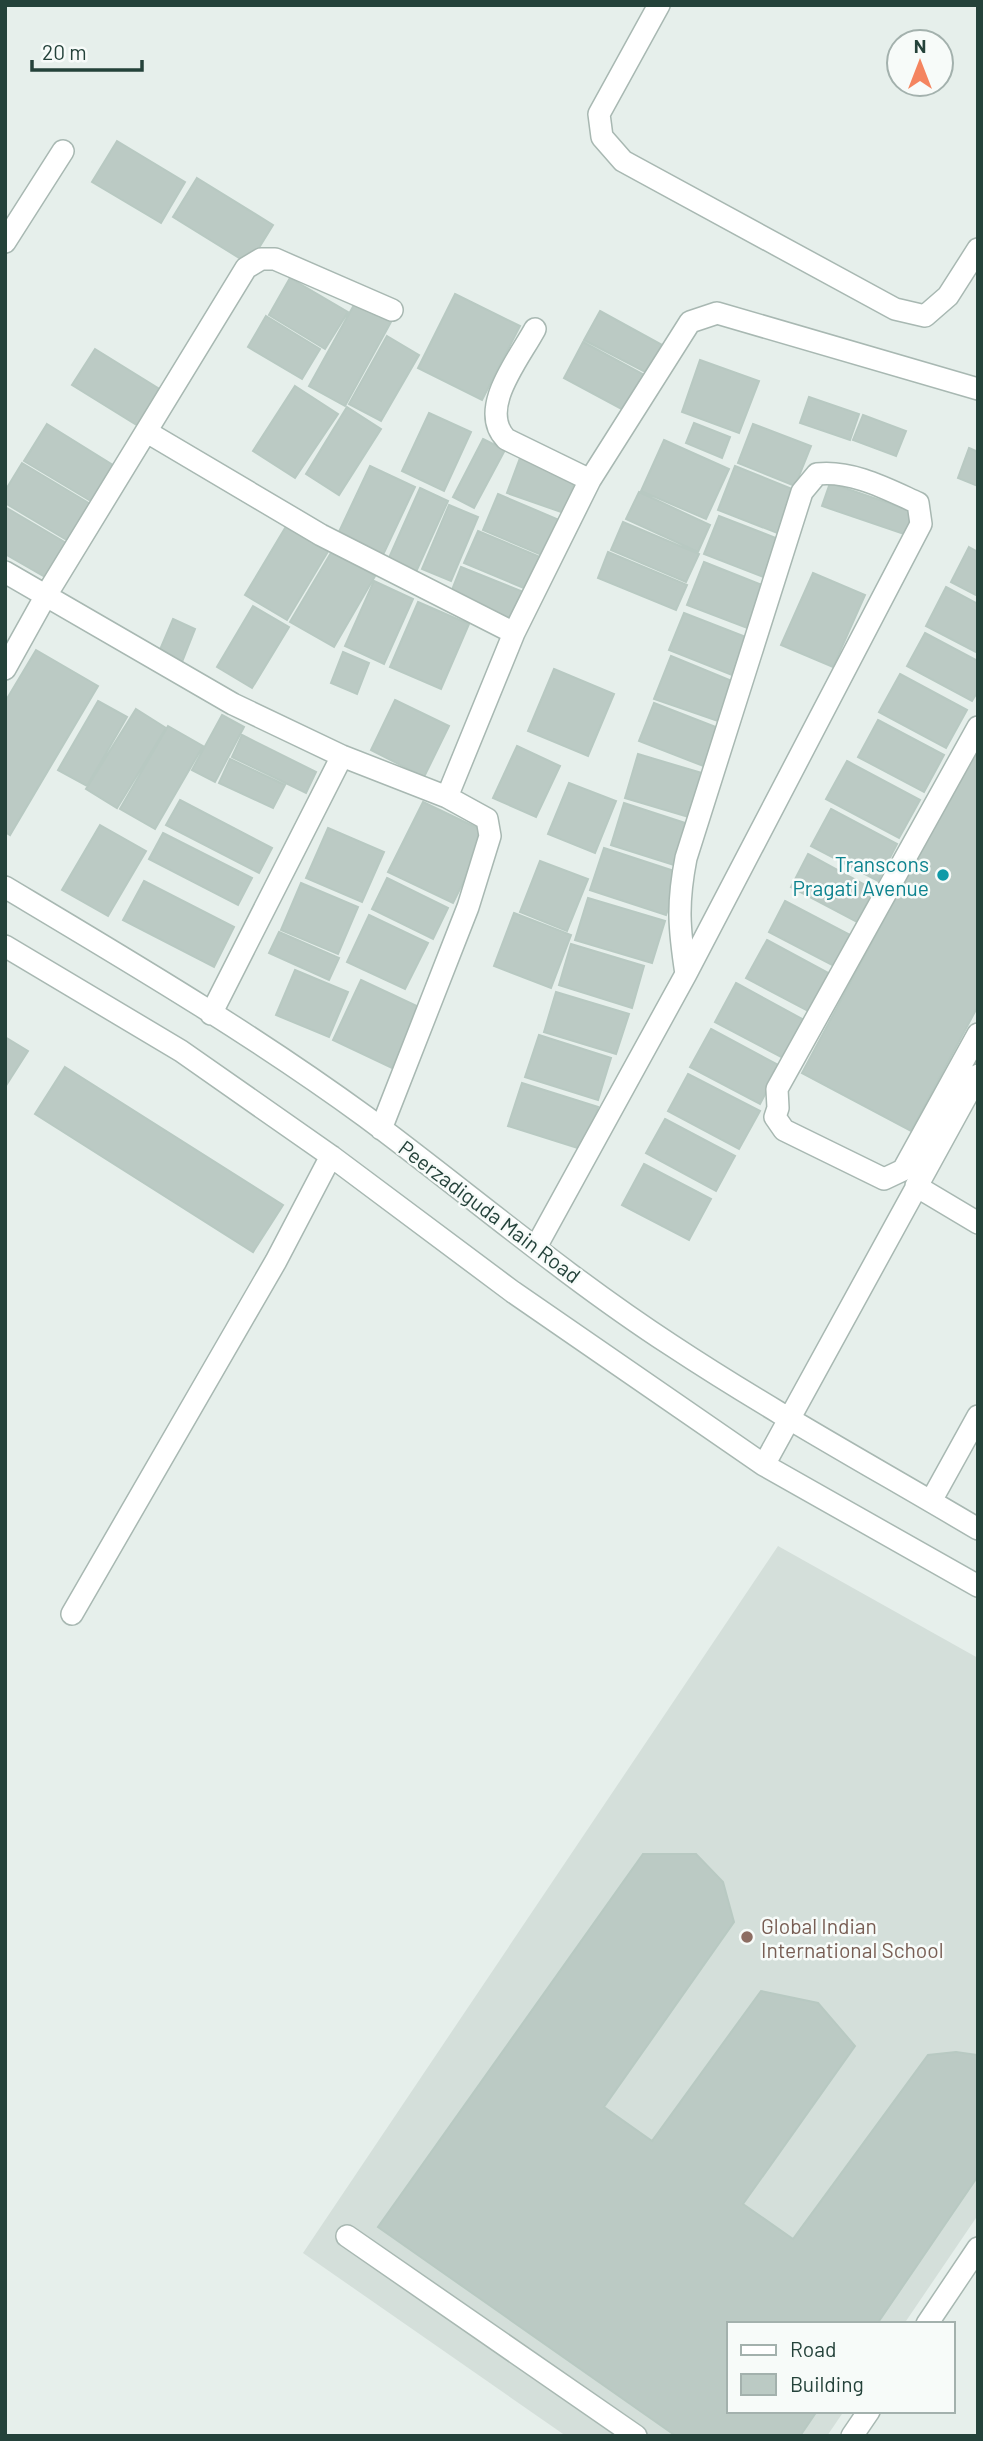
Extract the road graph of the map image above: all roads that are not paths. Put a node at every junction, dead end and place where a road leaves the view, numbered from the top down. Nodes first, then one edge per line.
1 (659, 5) edge
2 (63, 151) dead end
3 (5, 242) edge
4 (978, 249) edge
5 (393, 310) dead end
6 (535, 329) dead end
7 (978, 389) edge
8 (147, 432) junction
9 (590, 480) junction
10 (5, 572) edge
11 (45, 597) junction
12 (514, 633) junction
13 (5, 669) edge
14 (978, 727) edge
15 (342, 756) junction
16 (447, 797) junction
17 (5, 887) edge
18 (5, 946) edge
19 (686, 974) junction
20 (211, 1014) junction
21 (978, 1034) edge
22 (978, 1075) edge
23 (381, 1129) junction
24 (331, 1156) junction
25 (916, 1186) junction
26 (978, 1223) edge
27 (537, 1247) junction
28 (978, 1416) edge
29 (789, 1419) junction
30 (764, 1465) junction
31 (931, 1501) junction
32 (978, 1529) edge
33 (978, 1586) edge
34 (72, 1614) dead end
35 (347, 2236) dead end
36 (978, 2248) edge
37 (928, 2322) edge
38 (868, 2413) edge
39 (636, 2436) edge
40 (852, 2436) edge

1 - 4 street
2 - 3 street
5 - 8 street
6 - 9 street
7 - 9 street
8 - 11 street
8 - 12 street
9 - 12 street
10 - 11 street
11 - 13 street
11 - 15 street
12 - 16 street
14 - 21 street
15 - 16 street
15 - 20 street
16 - 23 street
17 - 20 street, Peerzadiguda Main Road
18 - 24 street
19 - 19 street
19 - 27 street
20 - 23 street, Peerzadiguda Main Road
22 - 25 street
23 - 27 street, Peerzadiguda Main Road
24 - 30 street
24 - 34 street
25 - 26 street
25 - 29 street
27 - 29 street, Peerzadiguda Main Road
28 - 31 street
29 - 30 street
29 - 31 street, Peerzadiguda Main Road
30 - 33 street
31 - 32 street, Peerzadiguda Main Road
35 - 39 street
36 - 37 street
38 - 40 street

